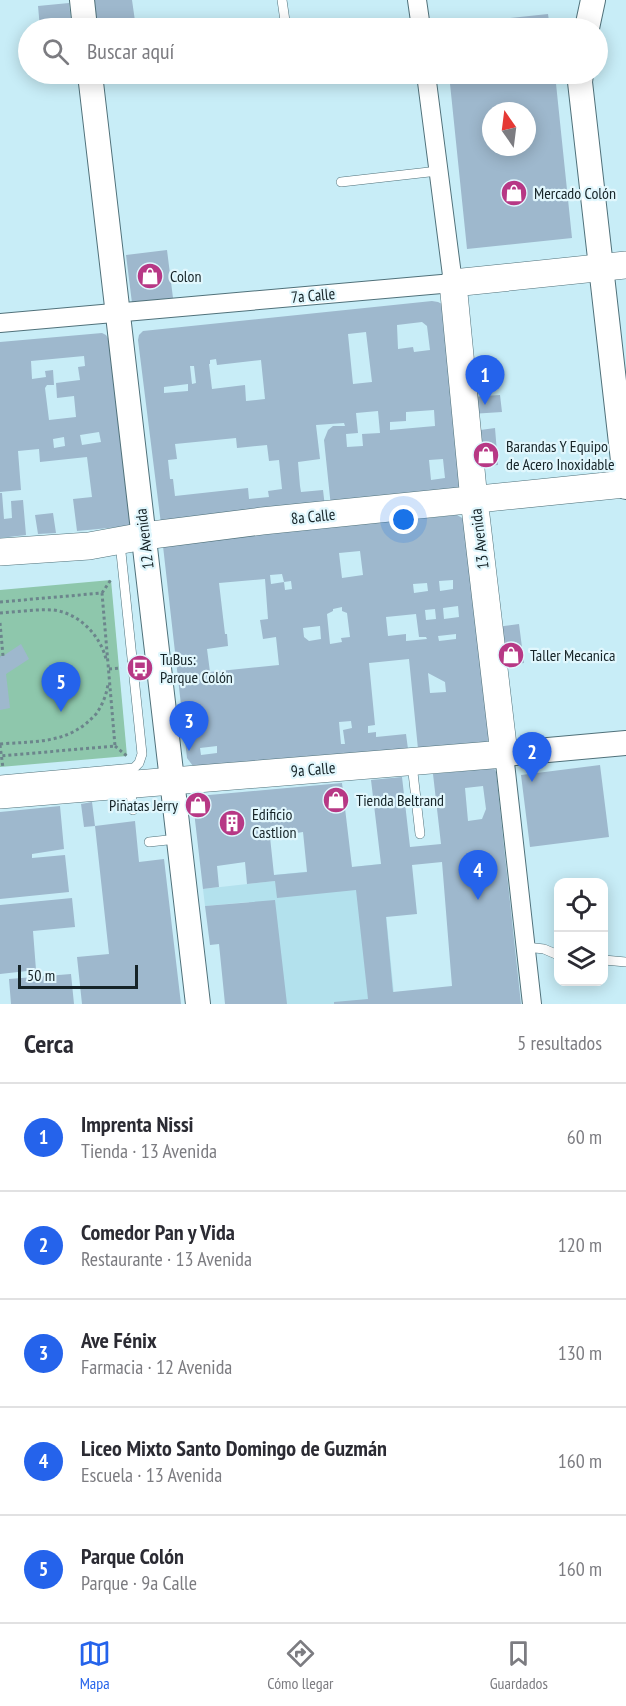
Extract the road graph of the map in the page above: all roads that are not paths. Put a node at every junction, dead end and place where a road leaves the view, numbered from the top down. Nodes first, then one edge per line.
1 (81, 0) edge
2 (282, 0) edge
3 (417, 0) edge
4 (593, 0) edge
5 (84, 18) edge
6 (285, 18) edge
7 (420, 18) edge
8 (589, 18) edge
9 (91, 84) edge
10 (427, 84) edge
11 (580, 84) edge
12 (438, 171) junction
13 (341, 182) dead end
14 (614, 267) edge
15 (453, 283) junction
16 (117, 313) junction
17 (0, 324) edge
18 (626, 485) edge
19 (474, 499) junction
20 (131, 538) junction
21 (0, 552) edge
22 (626, 743) edge
23 (504, 754) junction
24 (411, 761) junction
25 (0, 780) edge
26 (171, 780) junction
27 (0, 795) edge
28 (420, 834) dead end
29 (178, 838) junction
30 (149, 842) dead end
31 (526, 947) junction
32 (554, 953) edge
33 (608, 960) edge
34 (626, 962) edge
35 (198, 1004) edge
36 (532, 1004) edge

1 - 5 street
2 - 6 lane
3 - 7 street
4 - 8 street
9 - 16 street, 12 Avenida
10 - 12 street, 13 Avenida
11 - 14 street
12 - 13 lane
12 - 15 street, 13 Avenida
14 - 15 main road, 7a Calle
14 - 18 street
15 - 16 street, 7a Calle
15 - 19 main road, 13 Avenida
16 - 17 street, 7a Calle
16 - 20 street, 12 Avenida
18 - 19 main road, 8a Calle
19 - 20 main road, 8a Calle
19 - 23 main road, 13 Avenida
20 - 21 main road, 8a Calle
20 - 25 lane
20 - 26 street, 12 Avenida
22 - 23 street, 9a Calle
23 - 24 main road, 9a Calle
23 - 31 street, 13 Avenida
24 - 26 main road, 9a Calle
24 - 28 lane
26 - 27 main road, 9a Calle
26 - 29 street, 12 Avenida
29 - 30 lane
29 - 35 street, 12 Avenida
31 - 32 lane
31 - 36 street, 13 Avenida
33 - 34 lane

